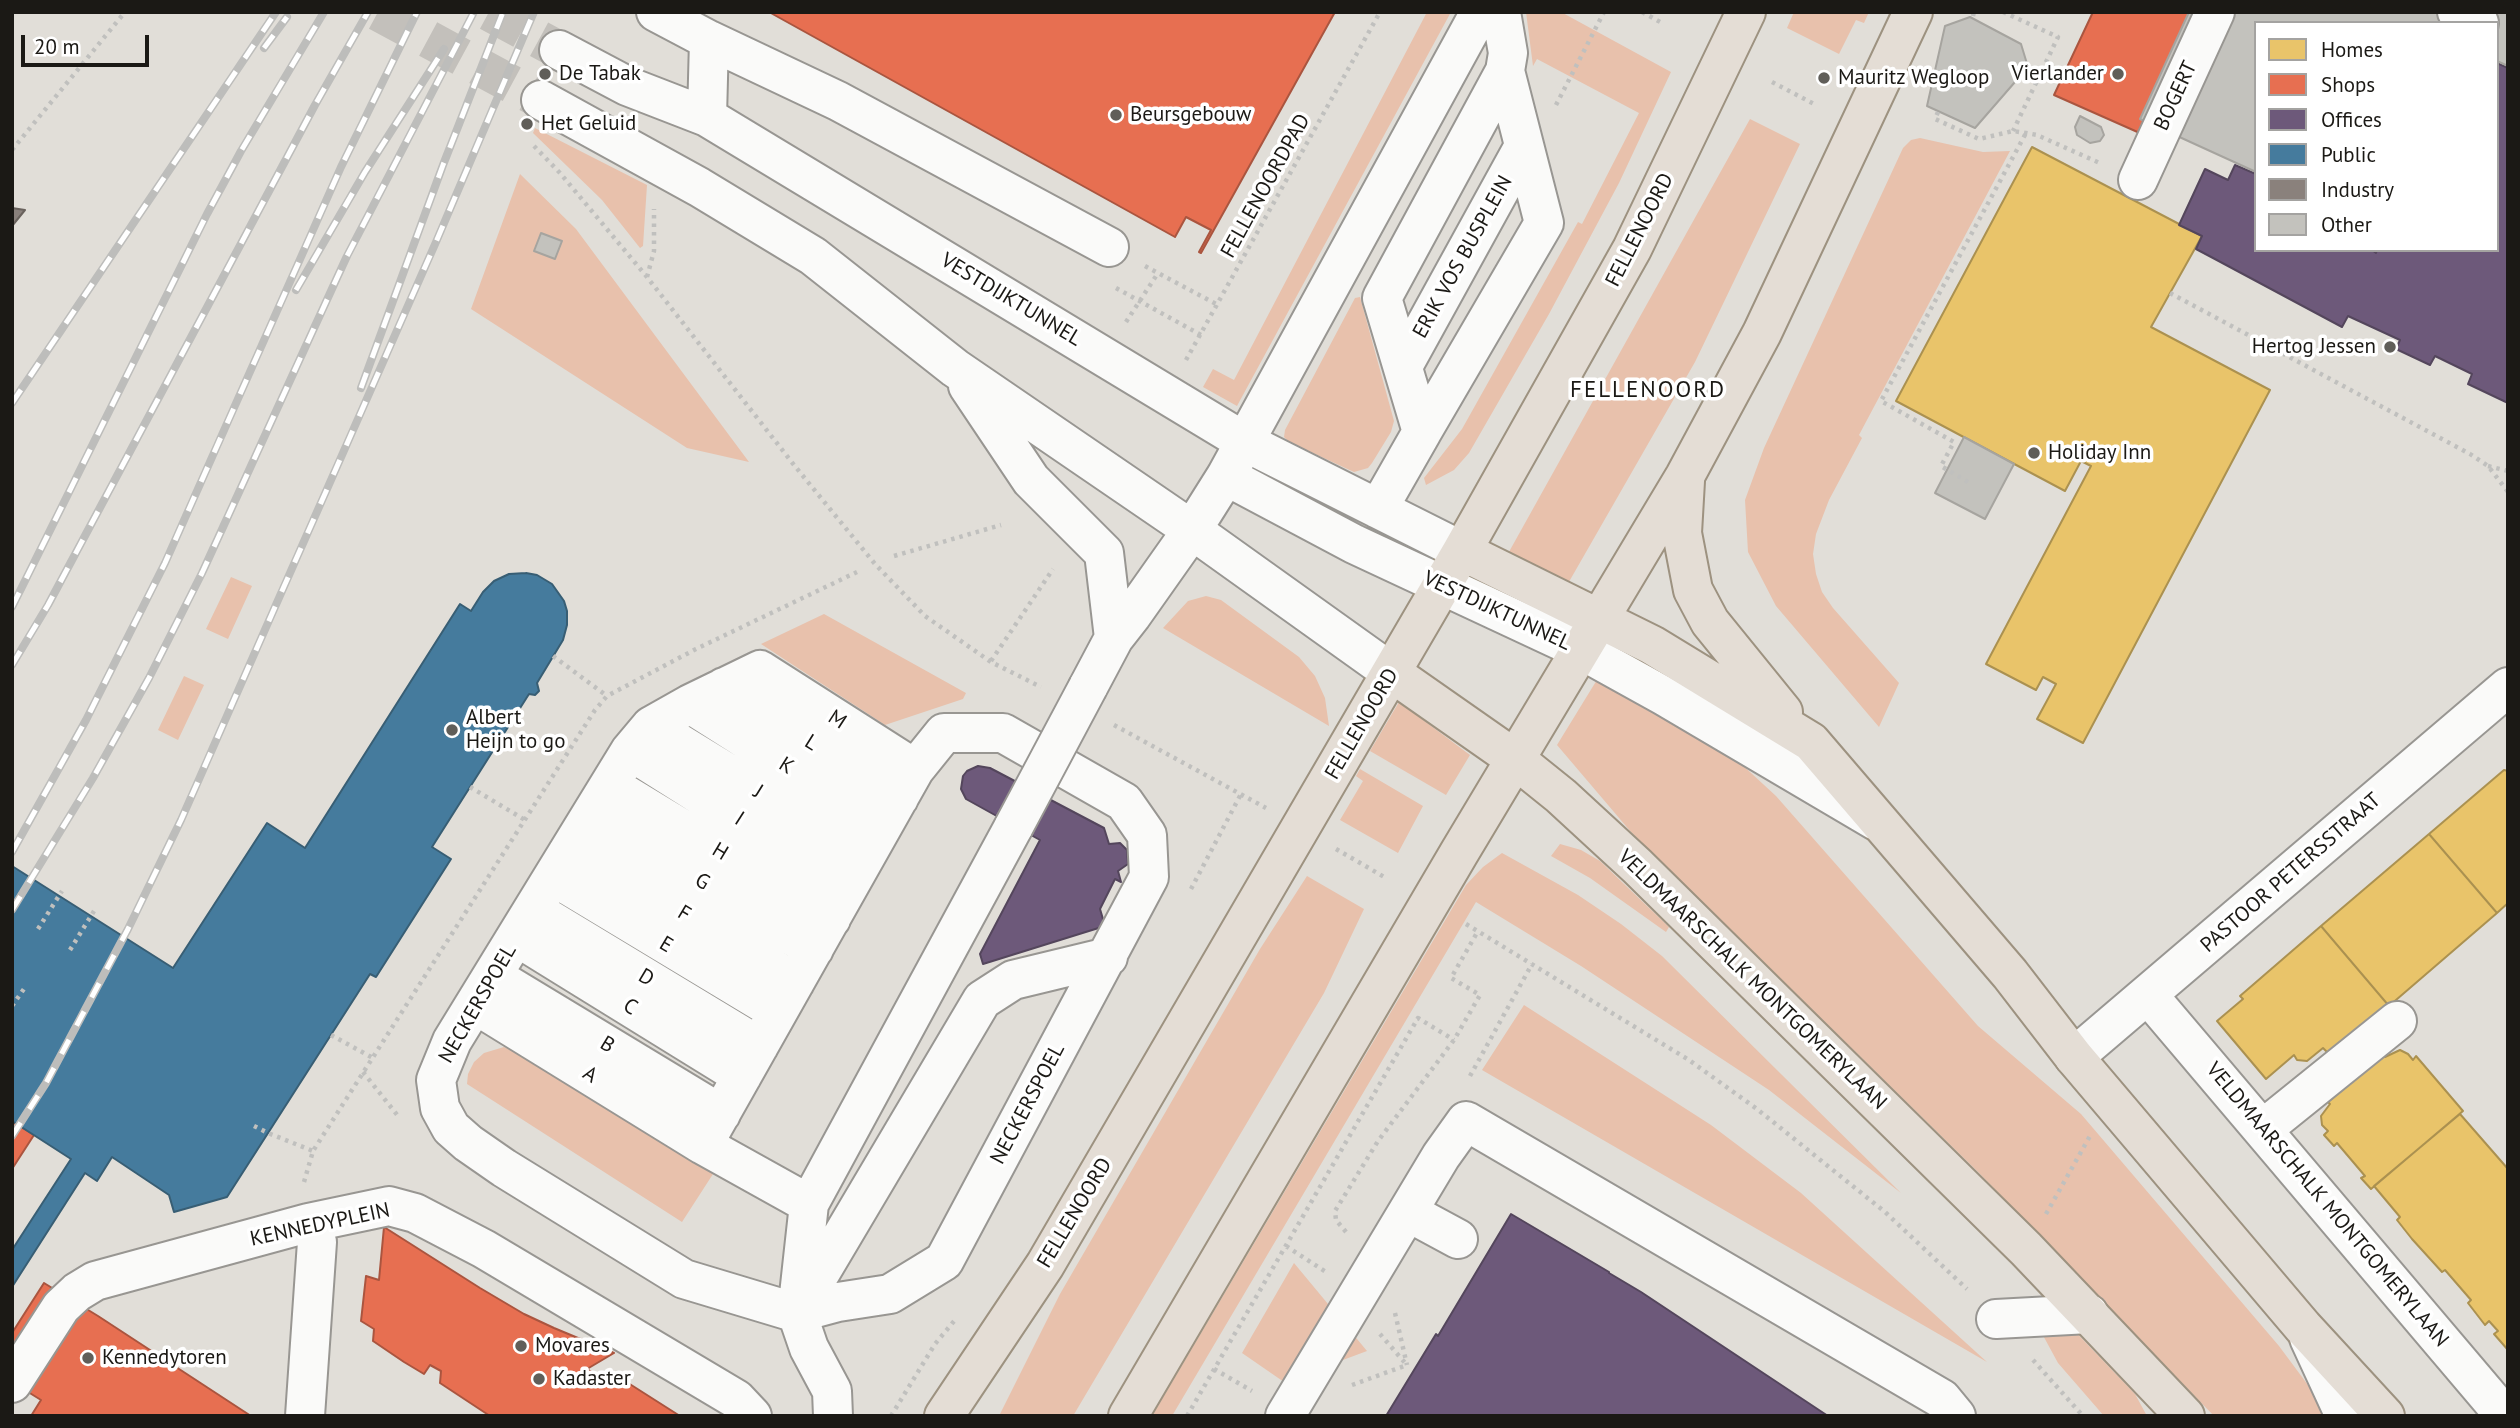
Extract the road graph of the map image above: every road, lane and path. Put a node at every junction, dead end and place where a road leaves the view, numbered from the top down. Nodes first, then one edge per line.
1 (125, 12) edge
2 (656, 12) edge
3 (1380, 12) edge
4 (1480, 12) edge
5 (1501, 12) edge
6 (1604, 12) edge
7 (1642, 12) edge
8 (1746, 12) edge
9 (1913, 12) edge
10 (2003, 12) edge
11 (2215, 12) edge
12 (2457, 12) edge
13 (2475, 21) edge
14 (1662, 23) dead end
15 (709, 40) junction
16 (559, 50) tunnel mouth
17 (1505, 71) junction
18 (1571, 77) dead end
19 (1772, 82) dead end
20 (541, 100) tunnel mouth
21 (1816, 105) dead end
22 (1938, 112) dead end
23 (707, 117) junction
24 (2013, 131) junction
25 (2026, 133) junction
26 (526, 138) dead end
27 (2062, 146) dead end
28 (1523, 148) junction
29 (12, 150) edge
30 (654, 162) junction
31 (2138, 180) dead end
32 (1123, 254) joint
33 (1158, 273) junction
34 (647, 277) junction
35 (2170, 293) dead end
36 (1218, 305) junction
37 (1124, 324) dead end
38 (1184, 364) dead end
39 (1403, 366) junction
40 (955, 368) junction
41 (1422, 432) junction
42 (1245, 442) junction
43 (2488, 466) junction
44 (2508, 471) edge
45 (1226, 476) junction
46 (1685, 476) junction
47 (1968, 482) dead end
48 (2508, 492) edge
49 (1378, 509) junction
50 (1001, 525) dead end
51 (1192, 530) junction
52 (1462, 551) junction
53 (894, 556) dead end
54 (1053, 569) dead end
55 (1442, 584) junction
56 (1601, 617) junction
57 (1114, 638) junction
58 (1580, 650) junction
59 (553, 656) dead end
60 (1392, 673) junction
61 (724, 687) junction
62 (2508, 687) edge
63 (607, 696) dead end
64 (690, 704) junction
65 (641, 738) junction
66 (1806, 738) junction
67 (1515, 759) junction
68 (470, 787) dead end
69 (1241, 794) dead end
70 (601, 800) junction
71 (1276, 814) dead end
72 (525, 820) dead end
73 (1877, 821) junction
74 (1329, 845) dead end
75 (563, 862) junction
76 (1386, 878) dead end
77 (847, 889) junction
78 (62, 891) dead end
79 (94, 911) dead end
80 (526, 924) junction
81 (1466, 924) dead end
82 (38, 929) dead end
83 (1478, 931) junction
84 (71, 950) dead end
85 (1108, 957) junction
86 (1531, 964) junction
87 (26, 986) dead end
88 (484, 991) junction
89 (2148, 995) junction
90 (12, 1006) edge
91 (2397, 1021) dead end
92 (331, 1035) dead end
93 (2074, 1057) junction
94 (373, 1058) dead end
95 (751, 1061) junction
96 (1470, 1076) dead end
97 (2110, 1100) junction
98 (254, 1126) dead end
99 (712, 1129) junction
100 (2263, 1129) junction
101 (302, 1191) dead end
102 (809, 1204) junction
103 (1408, 1212) junction
104 (1458, 1239) dead end
105 (317, 1242) dead end
106 (1286, 1245) junction
107 (2026, 1249) junction
108 (1328, 1274) dead end
109 (1984, 1307) joint
110 (797, 1313) junction
111 (2089, 1314) junction
112 (2303, 1326) junction
113 (1214, 1369) junction
114 (12, 1383) edge
115 (1271, 1405) edge
116 (1943, 1410) edge
117 (313, 1411) edge
118 (2505, 1413) edge
119 (752, 1416) edge
120 (833, 1416) edge
121 (944, 1416) edge
122 (1128, 1416) edge
123 (1187, 1416) edge
124 (2185, 1416) edge
125 (2345, 1416) edge
126 (2385, 1416) edge

1 - 29 path
2 - 15 street
3 - 36 path, FELLENOORDPAD
4 - 42 street
5 - 17 street
6 - 18 path
7 - 14 path
8 - 52 main road, FELLENOORD
9 - 46 main road
10 - 24 path
11 - 31 street, BOGERT
12 - 13 street
15 - 23 street
15 - 32 street
16 - 23 street, VESTDIJKTUNNEL
17 - 28 street
17 - 39 street
19 - 21 path
20 - 30 street
22 - 24 path
23 - 42 street, VESTDIJKTUNNEL
24 - 25 path
25 - 27 path
25 - 47 path
26 - 34 path
28 - 39 street, ERIK VOS BUSPLEIN
28 - 41 street
30 - 34 path
30 - 40 street
32 - 33 path
33 - 36 path
33 - 37 path
34 - 54 path
35 - 43 path
36 - 38 path, FELLENOORDPAD
39 - 41 street
40 - 51 street
40 - 57 street
41 - 49 street
42 - 45 street
42 - 49 street, VESTDIJKTUNNEL
43 - 44 path
43 - 48 path
45 - 51 street
45 - 55 street, VESTDIJKTUNNEL
46 - 56 main road
46 - 66 main road
49 - 52 street, VESTDIJKTUNNEL
50 - 53 path
51 - 57 street
51 - 60 street
52 - 55 main road, FELLENOORD
52 - 56 main road
55 - 58 street, VESTDIJKTUNNEL
55 - 60 main road, FELLENOORD
56 - 58 main road
56 - 66 main road
57 - 102 street, bridge
58 - 67 main road
58 - 73 street
59 - 63 path
60 - 67 main road, VELDMAARSCHALK MONTGOMERYLAAN
60 - 121 main road, FELLENOORD
61 - 64 street
61 - 77 street, L
61 - 77 street, M
62 - 89 street, PASTOOR PETERSSTRAAT
64 - 65 street
64 - 77 street, K
65 - 70 street, NECKERSPOEL
65 - 77 street, I
66 - 73 main road
67 - 107 main road, VELDMAARSCHALK MONTGOMERYLAAN
67 - 122 main road
68 - 72 path
69 - 71 path
70 - 75 street, NECKERSPOEL
70 - 77 street, G
73 - 93 main road
74 - 76 path
75 - 77 street, F
75 - 80 street, NECKERSPOEL
77 - 85 street, NECKERSPOEL
77 - 95 street, NECKERSPOEL
78 - 82 path
79 - 84 path
80 - 88 street, NECKERSPOEL
80 - 95 street, D
81 - 83 path
83 - 86 path
83 - 106 path
85 - 110 street
85 - 110 street, NECKERSPOEL
86 - 96 path
86 - 109 path
87 - 90 path
88 - 99 street, A
88 - 110 street, NECKERSPOEL
89 - 93 street, PASTOOR PETERSSTRAAT
89 - 100 street, VELDMAARSCHALK MONTGOMERYLAAN
91 - 100 street
92 - 94 path
93 - 97 main road
95 - 99 street, NECKERSPOEL
97 - 107 path
97 - 112 main road
98 - 101 path
99 - 102 street
100 - 118 street, VELDMAARSCHALK MONTGOMERYLAAN
102 - 110 street
103 - 104 street
103 - 115 street
103 - 116 street
105 - 117 street, KENNEDYPLEIN
106 - 108 path
106 - 113 path
107 - 111 main road, VELDMAARSCHALK MONTGOMERYLAAN
109 - 111 street
110 - 120 street
111 - 124 main road, VELDMAARSCHALK MONTGOMERYLAAN
112 - 125 street
112 - 126 main road
113 - 115 path
113 - 123 path
114 - 119 street, KENNEDYPLEIN

